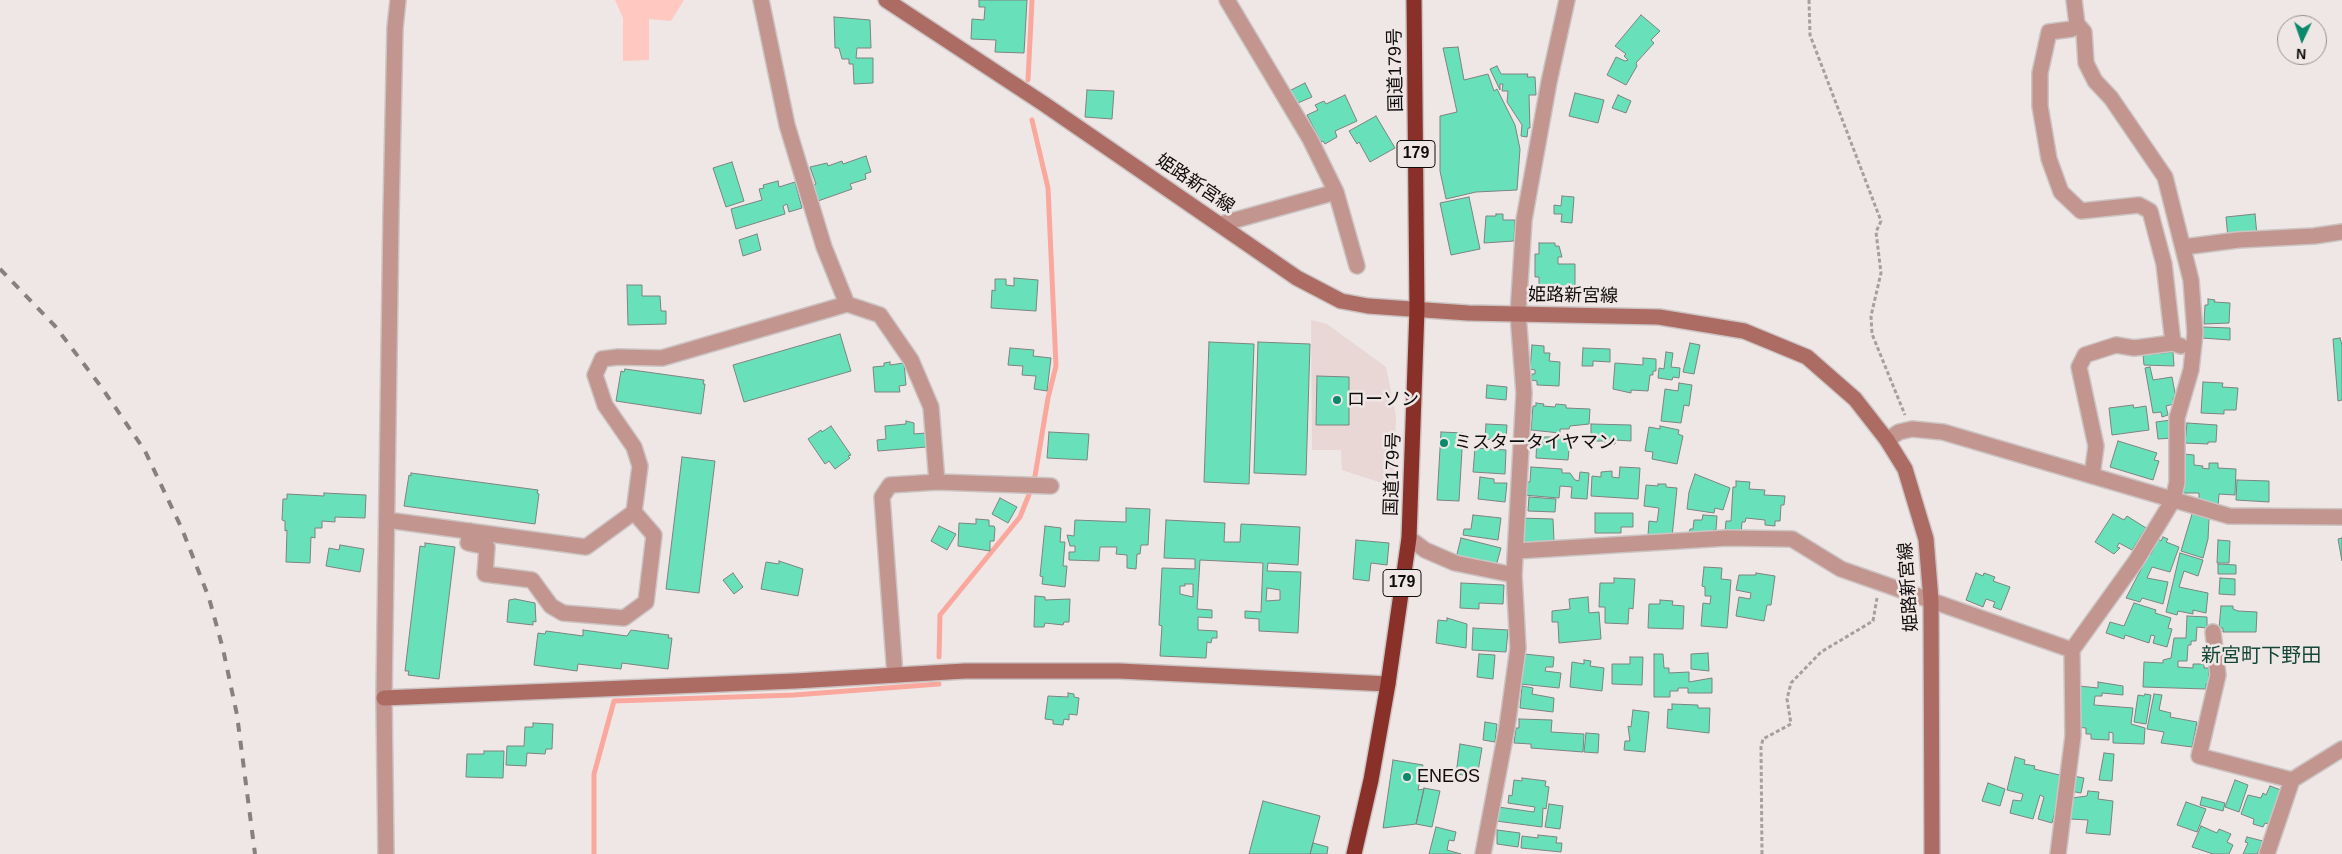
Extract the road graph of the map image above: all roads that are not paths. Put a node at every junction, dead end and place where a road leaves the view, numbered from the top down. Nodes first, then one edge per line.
1 (398, 0) edge
2 (762, 0) edge
3 (886, 0) edge
4 (1227, 0) edge
5 (1414, 0) edge
6 (1567, 0) edge
7 (2074, 0) edge
8 (2077, 24) junction
9 (1336, 192) junction
10 (1220, 224) junction
11 (2342, 232) edge
12 (2184, 247) junction
13 (1356, 266) dead end
14 (847, 304) junction
15 (1417, 309) junction
16 (1518, 314) junction
17 (2173, 343) junction
18 (2192, 349) junction
19 (1886, 440) junction
20 (2092, 476) junction
21 (937, 482) junction
22 (1051, 486) dead end
23 (2172, 500) junction
24 (634, 512) junction
25 (2342, 517) edge
26 (387, 520) junction
27 (470, 531) junction
28 (1409, 538) junction
29 (1516, 551) junction
30 (1514, 576) junction
31 (1931, 600) junction
32 (2213, 632) dead end
33 (2072, 650) junction
34 (895, 675) junction
35 (1388, 684) junction
36 (384, 698) junction
37 (2342, 749) edge
38 (2292, 780) junction
39 (386, 854) edge
40 (1354, 854) edge
41 (1483, 854) edge
42 (1932, 854) edge
43 (2058, 854) edge
44 (2267, 854) edge

1 - 26 street
2 - 14 street
3 - 10 main road, 姫路新宮線
4 - 9 street
5 - 15 highway, 国道179号 / 179
6 - 16 street
7 - 8 street
8 - 12 street
8 - 17 street
9 - 10 street
9 - 13 street
10 - 15 main road, 姫路新宮線
11 - 12 street
12 - 18 street
14 - 21 street
14 - 24 street
15 - 16 main road, 姫路新宮線
15 - 28 highway, 国道179号 / 179
16 - 19 main road, 姫路新宮線
16 - 29 street
17 - 18 street
17 - 20 street
18 - 23 street
19 - 20 street
19 - 31 main road, 姫路新宮線
20 - 23 street
21 - 22 street
21 - 34 street
23 - 25 street
23 - 33 street
24 - 27 street
24 - 27 street
26 - 27 street
26 - 36 street
28 - 30 street
28 - 35 highway, 国道179号 / 179
29 - 30 street
29 - 31 street
30 - 41 street
31 - 33 street
31 - 42 main road, 姫路新宮線
32 - 38 street
33 - 43 street
34 - 35 main road
34 - 36 main road
35 - 40 highway, 国道179号 / 179
36 - 39 street
37 - 38 street
38 - 44 street

